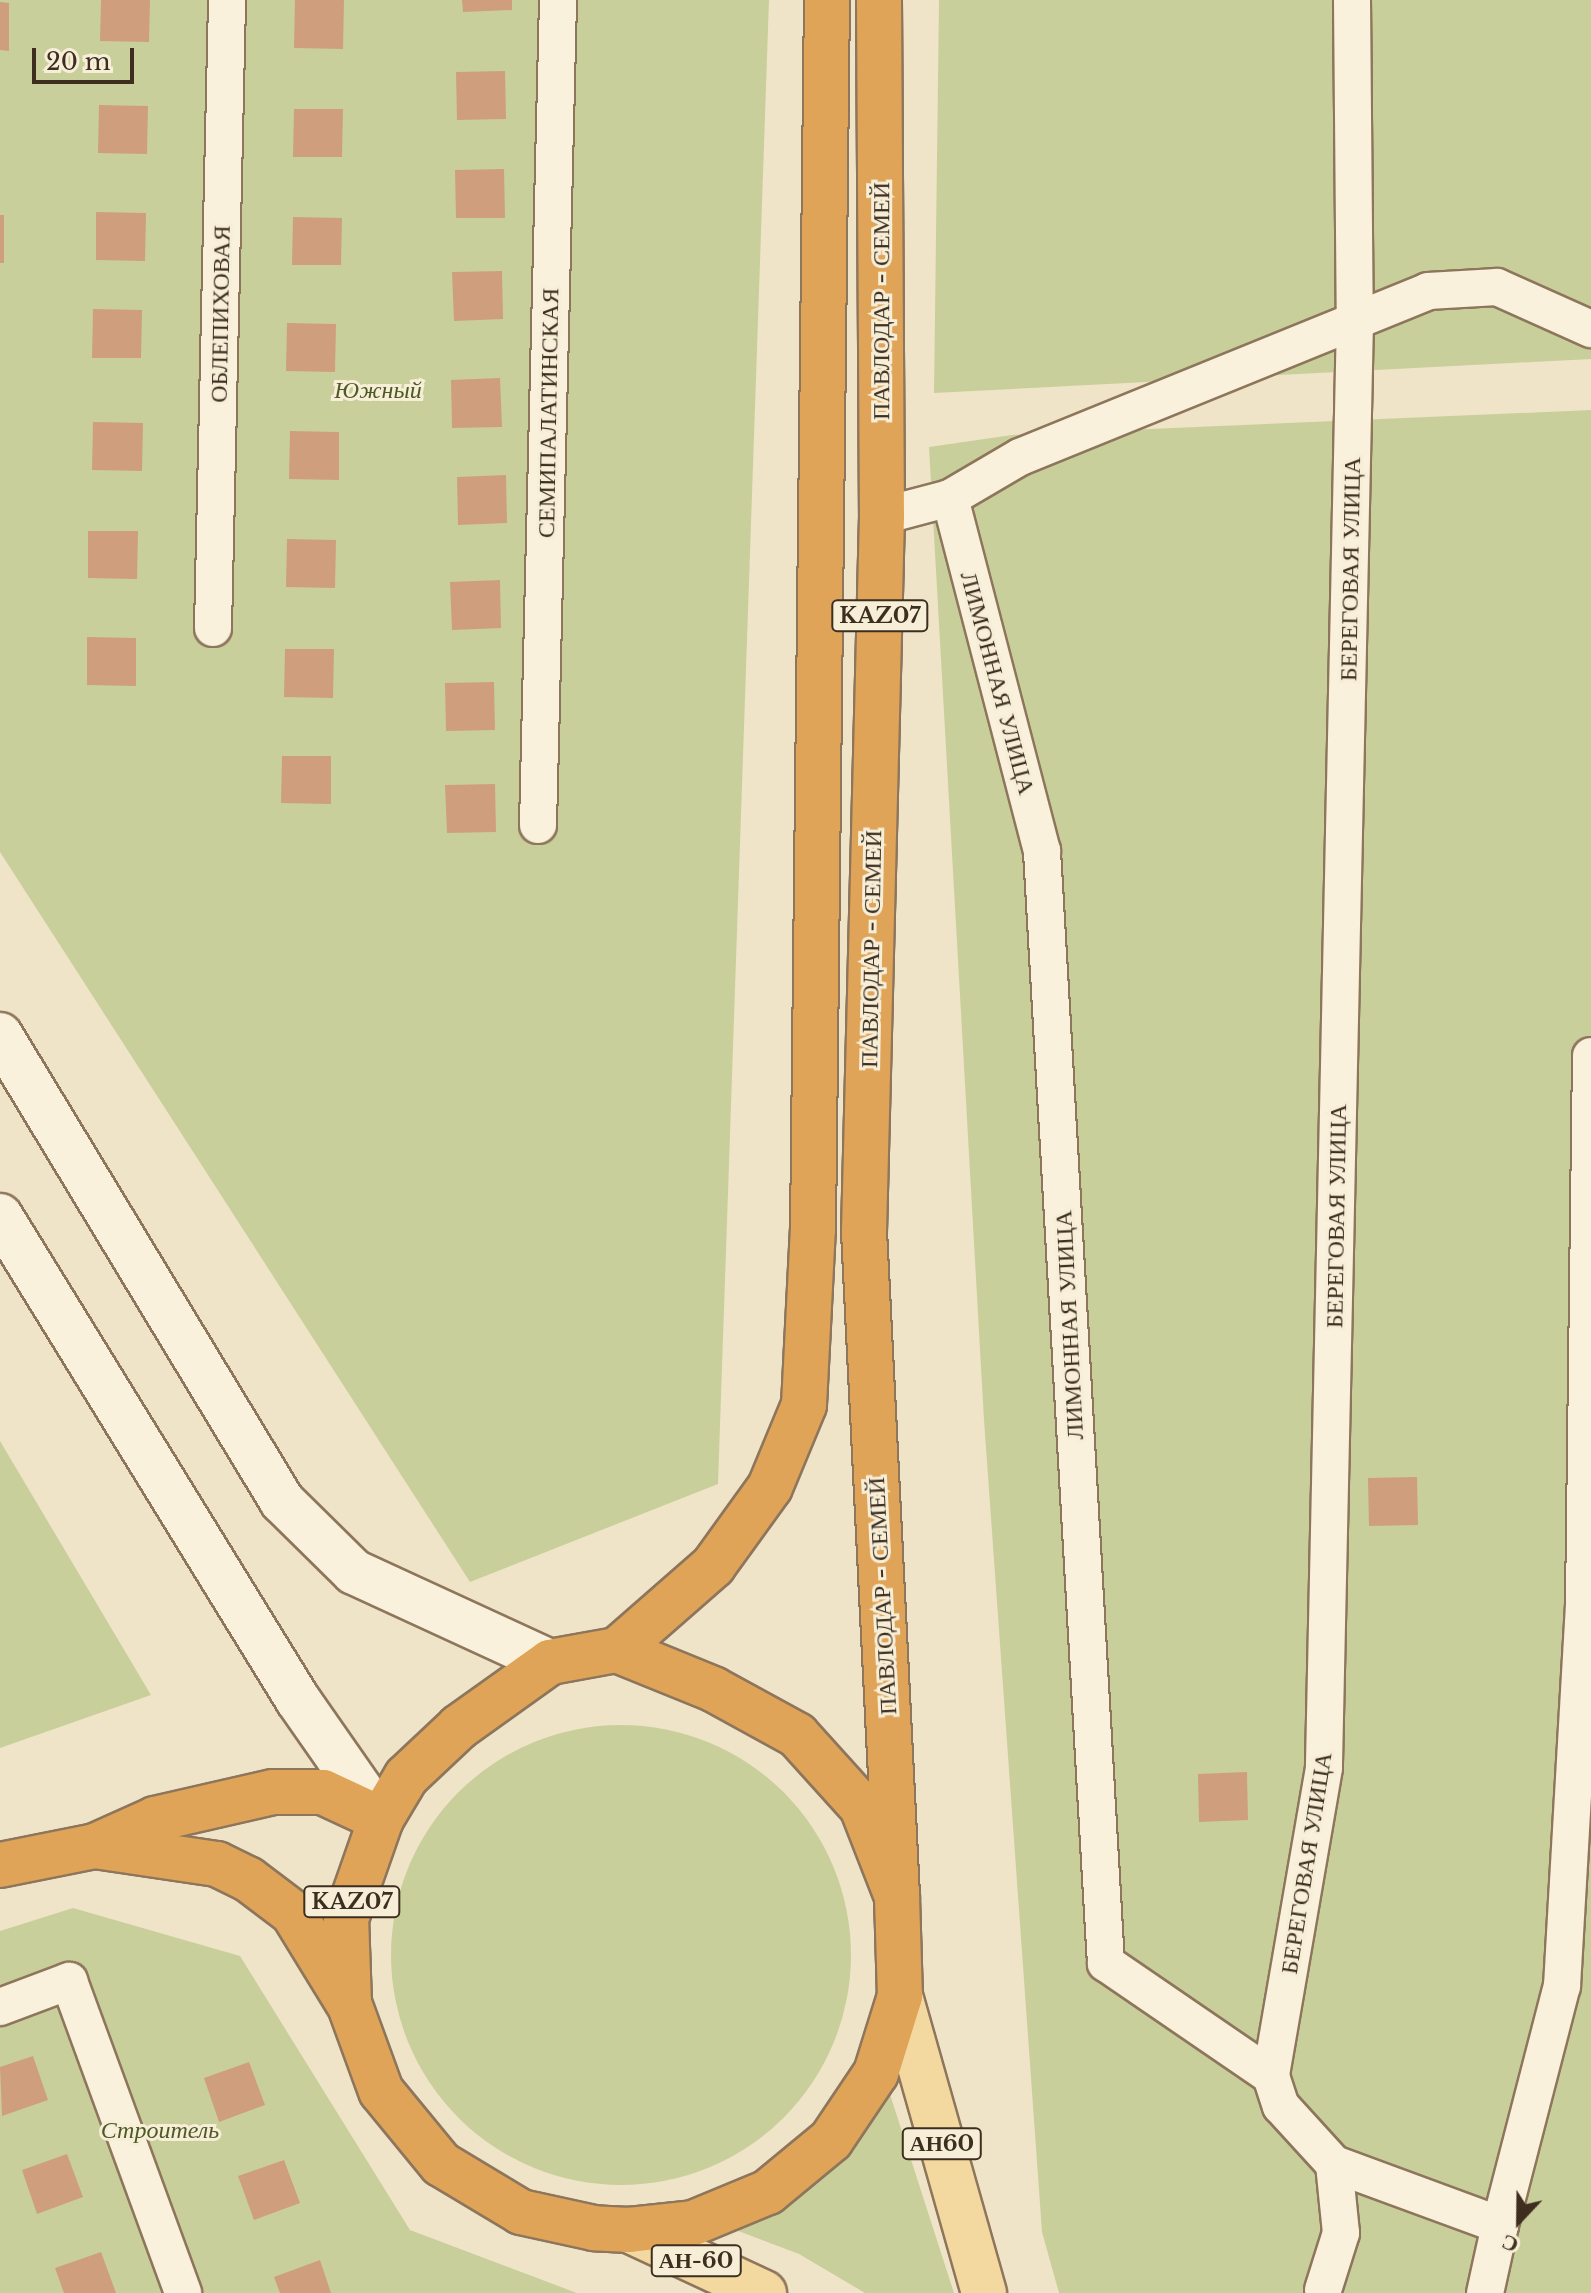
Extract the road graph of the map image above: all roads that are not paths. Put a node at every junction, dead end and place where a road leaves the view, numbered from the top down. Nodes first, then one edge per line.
1 (227, 0) edge
2 (558, 0) edge
3 (827, 0) edge
4 (879, 0) edge
5 (1352, 0) edge
6 (1355, 320) junction
7 (1591, 329) edge
8 (950, 498) junction
9 (882, 516) junction
10 (213, 628) dead end
11 (538, 825) dead end
12 (0, 1035) edge
13 (1591, 1056) edge
14 (0, 1216) edge
15 (617, 1650) junction
16 (550, 1662) junction
17 (381, 1819) junction
18 (95, 1846) junction
19 (0, 1865) edge
20 (897, 1897) junction
21 (900, 1996) junction
22 (349, 2003) junction
23 (0, 2007) edge
24 (1276, 2091) junction
25 (1334, 2164) junction
26 (1500, 2225) junction
27 (629, 2230) junction
28 (1323, 2290) dead end
29 (183, 2293) edge
30 (764, 2293) edge
31 (984, 2293) edge
32 (1485, 2293) edge

1 - 10 street, ОБЛЕПИХОВАЯ
2 - 11 street, СЕМИПАЛАТИНСКАЯ
3 - 15 highway, KAZ07
4 - 9 highway, ПАВЛОДАР - СЕМЕЙ / KAZ07
5 - 6 street, БЕРЕГОВАЯ УЛИЦА
6 - 7 street
6 - 8 street
6 - 24 street, БЕРЕГОВАЯ УЛИЦА
8 - 9 street
8 - 24 street, ЛИМОННАЯ УЛИЦА
9 - 20 highway, ПАВЛОДАР - СЕМЕЙ / KAZ07
12 - 16 main road
13 - 26 street
14 - 17 main road
15 - 16 highway, KAZ07
15 - 20 highway, KAZ07
16 - 17 highway, KAZ07
17 - 18 highway, KAZ07
17 - 22 highway, KAZ07
18 - 19 highway, KAZ07
18 - 22 highway, KAZ07
20 - 21 highway, KAZ07
21 - 27 highway, KAZ07
21 - 31 main road, АН60
22 - 27 highway, KAZ07
23 - 29 street
24 - 25 street
25 - 26 street
25 - 28 street
26 - 32 street
27 - 30 main road, АН-60

